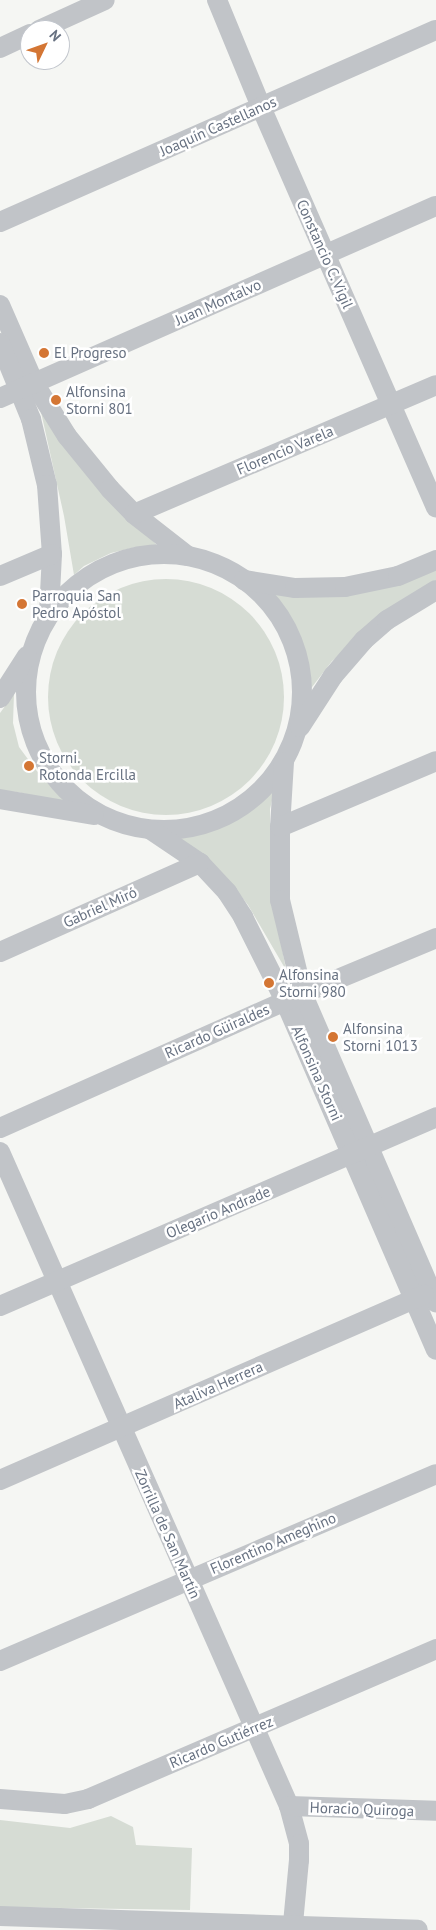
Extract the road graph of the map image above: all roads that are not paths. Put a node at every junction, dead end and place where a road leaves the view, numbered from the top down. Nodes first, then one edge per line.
1 (105, 0) edge
2 (217, 0) edge
3 (61, 20) edge
4 (436, 30) edge
5 (20, 39) edge
6 (0, 48) edge
7 (261, 107) junction
8 (436, 206) edge
9 (0, 222) edge
10 (326, 254) junction
11 (0, 305) edge
12 (0, 344) edge
13 (436, 385) edge
14 (27, 386) junction
15 (0, 398) edge
16 (390, 405) junction
17 (436, 507) edge
18 (134, 514) junction
19 (52, 554) junction
20 (188, 556) junction
21 (436, 560) edge
22 (0, 576) edge
23 (244, 580) junction
24 (436, 590) edge
25 (49, 614) junction
26 (34, 645) junction
27 (0, 698) edge
28 (296, 732) junction
29 (436, 761) edge
30 (284, 762) junction
31 (0, 799) edge
32 (107, 818) junction
33 (280, 827) junction
34 (151, 830) junction
35 (200, 863) junction
36 (436, 938) edge
37 (0, 952) edge
38 (294, 998) junction
39 (436, 1117) edge
40 (0, 1128) edge
41 (361, 1150) junction
42 (0, 1152) edge
43 (58, 1281) junction
44 (429, 1296) edge
45 (0, 1306) edge
46 (436, 1350) edge
47 (121, 1428) junction
48 (436, 1474) edge
49 (0, 1480) edge
50 (188, 1579) junction
51 (436, 1648) edge
52 (0, 1661) edge
53 (254, 1728) junction
54 (0, 1800) edge
55 (289, 1806) junction
56 (436, 1811) edge
57 (0, 1916) edge
58 (293, 1924) junction
59 (224, 1927) edge
60 (418, 1930) edge

1 - 3 street
2 - 7 street, Constancio C. Vigil
4 - 7 street, Joaquín Castellanos
5 - 6 street
7 - 9 street, Joaquín Castellanos
7 - 10 street, Constancio C. Vigil
8 - 10 street, Juan Montalvo
10 - 14 street, Juan Montalvo
10 - 16 street, Constancio C. Vigil
11 - 14 street
12 - 14 street
13 - 16 street, Florencio Varela
14 - 15 street, Juan Montalvo
14 - 18 street
14 - 19 street
16 - 17 street, Constancio C. Vigil
16 - 18 street, Florencio Varela
18 - 20 street
19 - 22 street
19 - 25 street
20 - 23 street
20 - 25 street
21 - 23 street
23 - 28 street
24 - 28 street
25 - 26 street
26 - 27 street
26 - 32 street
28 - 30 street
29 - 33 street
30 - 33 street, Alfonsina Storni
30 - 34 street
31 - 32 street
32 - 34 street
33 - 38 street, Alfonsina Storni
34 - 35 street, Alfonsina Storni
35 - 37 street, Gabriel Miró
35 - 38 street, Alfonsina Storni
36 - 38 street, Ricardo Güiraldes
38 - 40 street, Ricardo Güiraldes
38 - 41 street, Alfonsina Storni
39 - 41 street, Olegario Andrade
41 - 43 street, Olegario Andrade
41 - 44 street, Alfonsina Storni
42 - 43 street, Zorrilla de San Martín
43 - 45 street, Olegario Andrade
43 - 47 street, Zorrilla de San Martín
44 - 46 street, Alfonsina Storni
44 - 47 street, Ataliva Herrera
47 - 49 street, Ataliva Herrera
47 - 50 street, Zorrilla de San Martín
48 - 50 street, Florentino Ameghino
50 - 52 street, Florentino Ameghino
50 - 53 street, Zorrilla de San Martín
51 - 53 street, Ricardo Gutiérrez
53 - 54 street, Ricardo Gutiérrez
53 - 55 street, Zorrilla de San Martín
55 - 56 street, Horacio Quiroga
55 - 58 street, Zorrilla de San Martín
57 - 59 street
58 - 59 street
58 - 60 street

